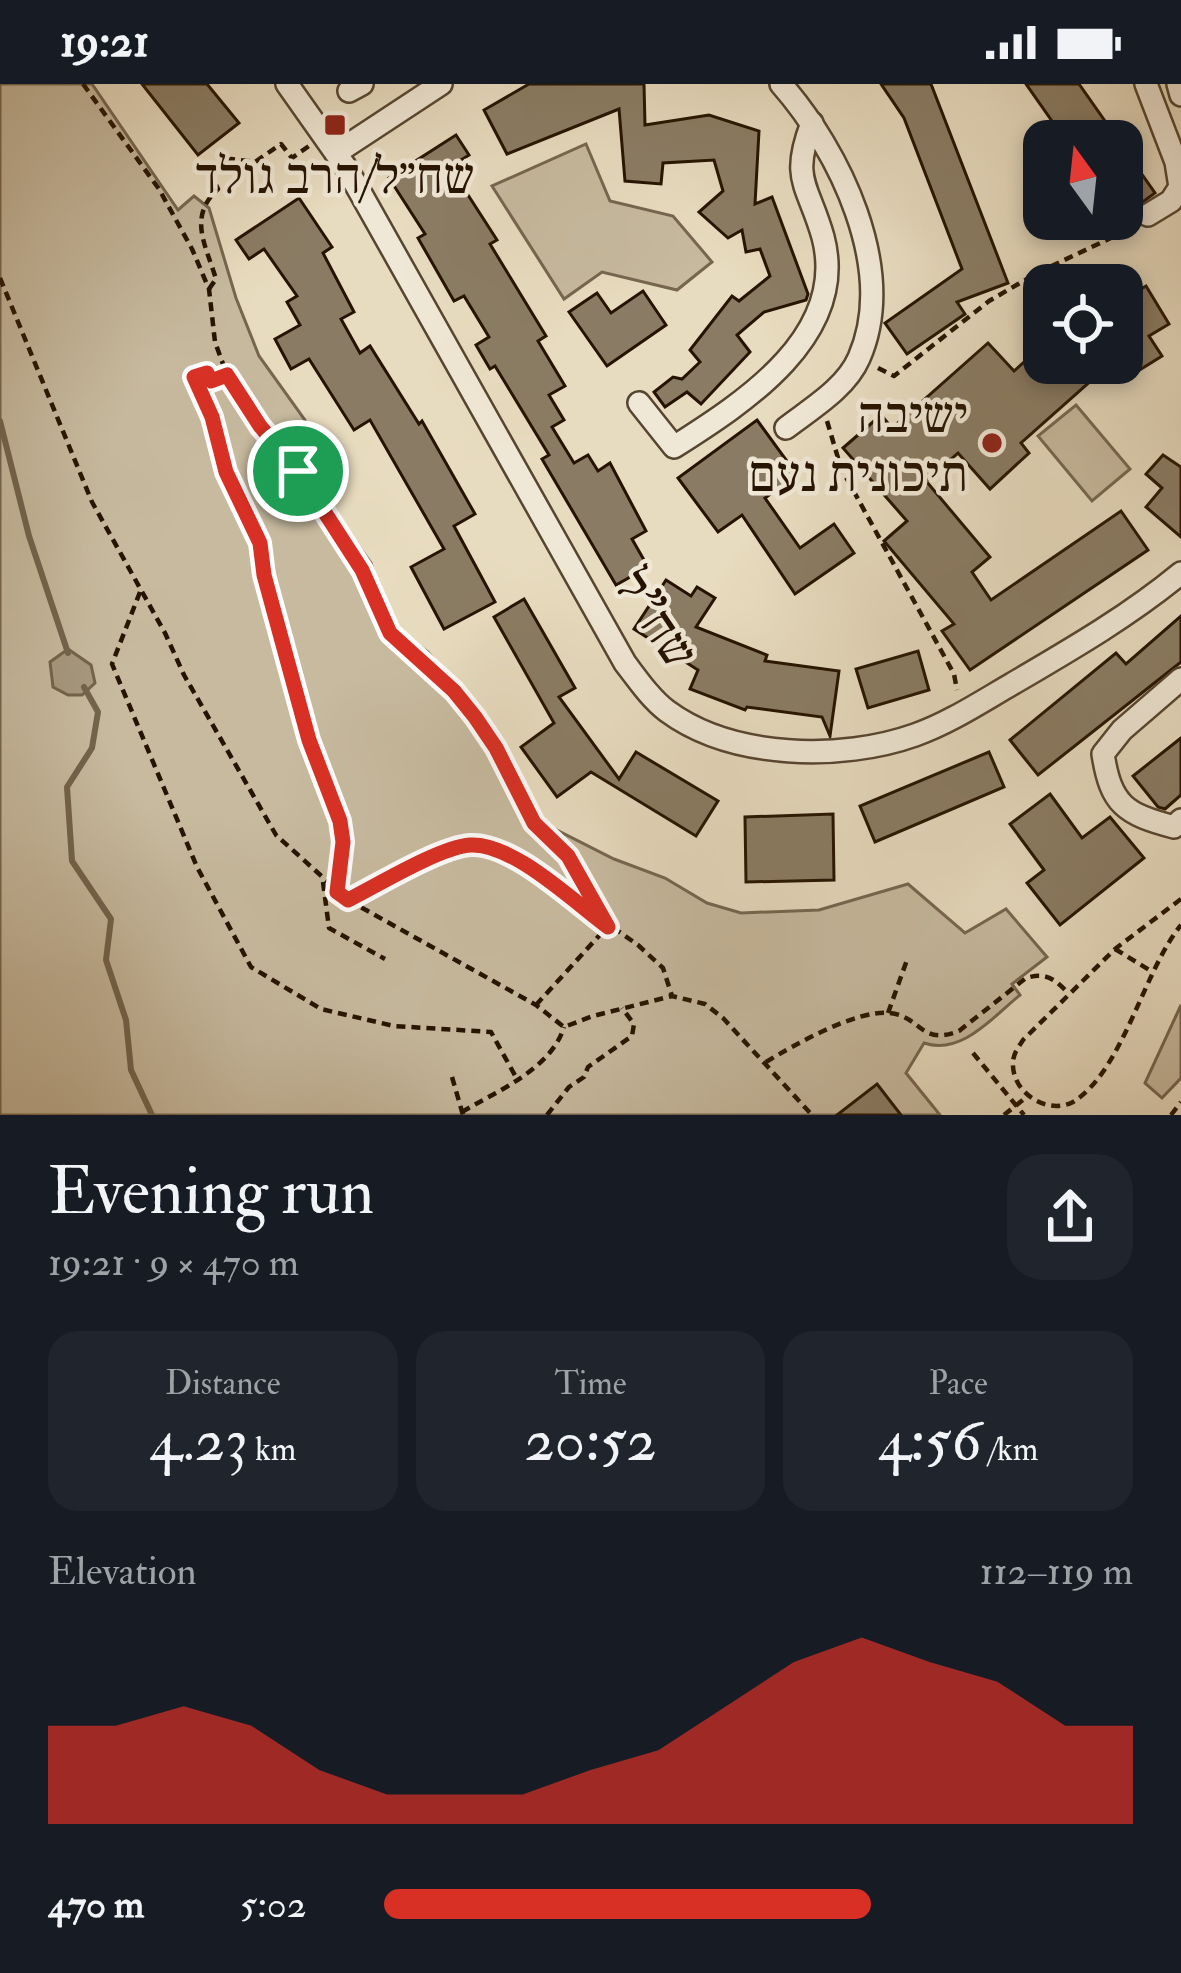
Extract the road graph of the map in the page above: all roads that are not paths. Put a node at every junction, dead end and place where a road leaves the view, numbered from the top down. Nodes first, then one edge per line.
1 (287, 84) edge
2 (441, 84) edge
3 (781, 84) edge
4 (1146, 84) edge
5 (1178, 84) edge
6 (1181, 95) edge
7 (812, 123) junction
8 (336, 153) junction
9 (1144, 219) road end
10 (639, 403) dead end
11 (786, 428) dead end
12 (1181, 573) edge
13 (1181, 679) edge
14 (1181, 820) edge

1 - 8 street, שח"ל
2 - 8 street
3 - 7 street
4 - 9 street
5 - 6 street
7 - 10 street
7 - 11 street
8 - 12 street, שח"ל
13 - 14 street

